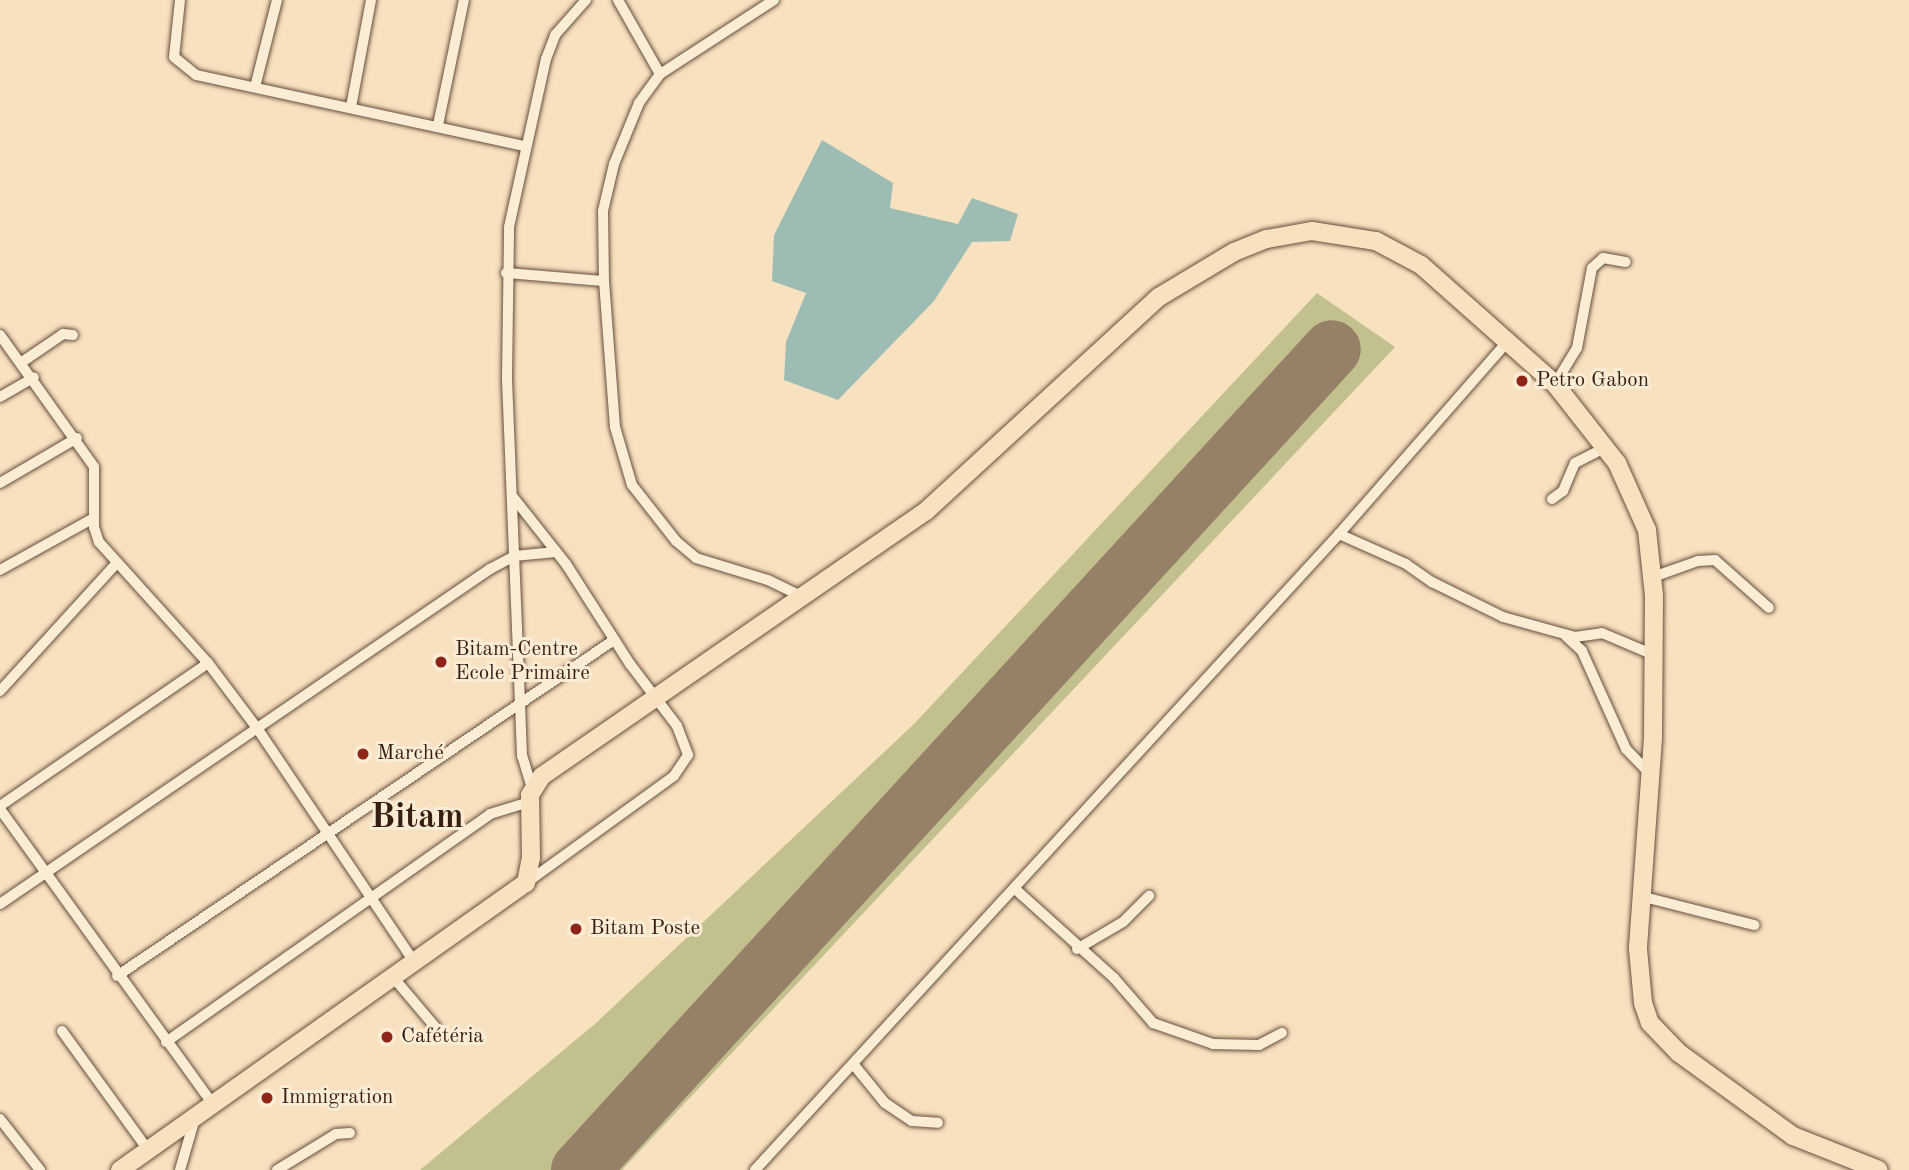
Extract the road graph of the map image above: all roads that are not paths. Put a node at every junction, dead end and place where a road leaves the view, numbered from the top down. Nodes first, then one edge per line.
1 (180, 0) edge
2 (277, 0) edge
3 (371, 0) edge
4 (464, 0) edge
5 (586, 0) edge
6 (618, 0) edge
7 (774, 0) edge
8 (660, 74) junction
9 (255, 87) junction
10 (351, 107) junction
11 (438, 125) junction
12 (524, 146) junction
13 (1626, 262) dead end
14 (506, 273) junction
15 (604, 281) junction
16 (0, 335) edge
17 (73, 335) dead end
18 (1508, 341) junction
19 (22, 362) junction
20 (34, 377) junction
21 (1555, 384) junction
22 (0, 397) edge
23 (77, 438) junction
24 (1606, 447) junction
25 (0, 483) edge
26 (512, 496) junction
27 (1552, 499) dead end
28 (94, 518) junction
29 (1339, 534) junction
30 (555, 552) junction
31 (514, 556) junction
32 (116, 564) junction
33 (0, 570) edge
34 (1653, 577) junction
35 (805, 598) junction
36 (1769, 608) dead end
37 (1565, 634) junction
38 (614, 640) junction
39 (1654, 655) junction
40 (208, 663) junction
41 (0, 691) edge
42 (654, 697) junction
43 (520, 703) junction
44 (257, 728) junction
45 (1651, 775) junction
46 (530, 795) junction
47 (0, 808) edge
48 (326, 834) junction
49 (43, 873) junction
50 (526, 883) junction
51 (1014, 888) junction
52 (1149, 896) dead end
53 (1644, 897) junction
54 (372, 898) junction
55 (0, 904) edge
56 (1754, 925) dead end
57 (1077, 949) junction
58 (414, 962) junction
59 (117, 976) junction
60 (393, 977) junction
61 (437, 1029) dead end
62 (62, 1031) dead end
63 (1282, 1033) dead end
64 (166, 1042) junction
65 (854, 1065) junction
66 (212, 1103) junction
67 (196, 1115) junction
68 (938, 1123) dead end
69 (2, 1124) edge
70 (350, 1133) dead end
71 (148, 1150) junction
72 (40, 1170) edge
73 (120, 1170) edge
74 (180, 1170) edge
75 (277, 1170) edge
76 (755, 1170) edge
77 (1879, 1170) edge

1 - 9 street
2 - 9 street
3 - 10 street
4 - 11 street
5 - 12 street
6 - 8 street
7 - 8 street
8 - 15 street
9 - 10 street
10 - 11 street
11 - 12 street
12 - 14 street
13 - 21 street
14 - 15 street
14 - 26 street
15 - 35 street
16 - 19 street
17 - 19 street
18 - 21 highway
18 - 29 street
18 - 35 highway
19 - 20 street
20 - 22 street
20 - 23 street
21 - 24 highway
23 - 25 street
23 - 28 street
24 - 27 street
24 - 34 highway
26 - 30 street
26 - 31 street
28 - 32 street
28 - 33 street
29 - 37 street
29 - 51 street
30 - 31 street
30 - 38 street
31 - 43 street
31 - 44 street
32 - 40 street
32 - 41 street
34 - 36 street
34 - 39 highway
35 - 42 highway
37 - 39 street
37 - 45 street
38 - 42 street
38 - 43 street
39 - 45 highway
40 - 44 street
40 - 47 street
42 - 46 highway
42 - 50 street
43 - 46 street
43 - 48 street
44 - 48 street
44 - 49 street
45 - 53 highway
46 - 50 highway
46 - 54 street
47 - 49 street
48 - 54 street
48 - 59 street
49 - 55 street
49 - 59 street
50 - 58 highway
51 - 57 street
51 - 65 street
52 - 57 street
53 - 56 street
53 - 77 highway
54 - 58 street
54 - 64 street
57 - 63 street
58 - 60 highway
59 - 64 street
60 - 61 street
60 - 66 highway
62 - 71 street
64 - 66 street
65 - 68 street
65 - 76 street
66 - 67 highway
67 - 71 highway
67 - 74 street
69 - 72 street
70 - 75 street
71 - 73 highway

